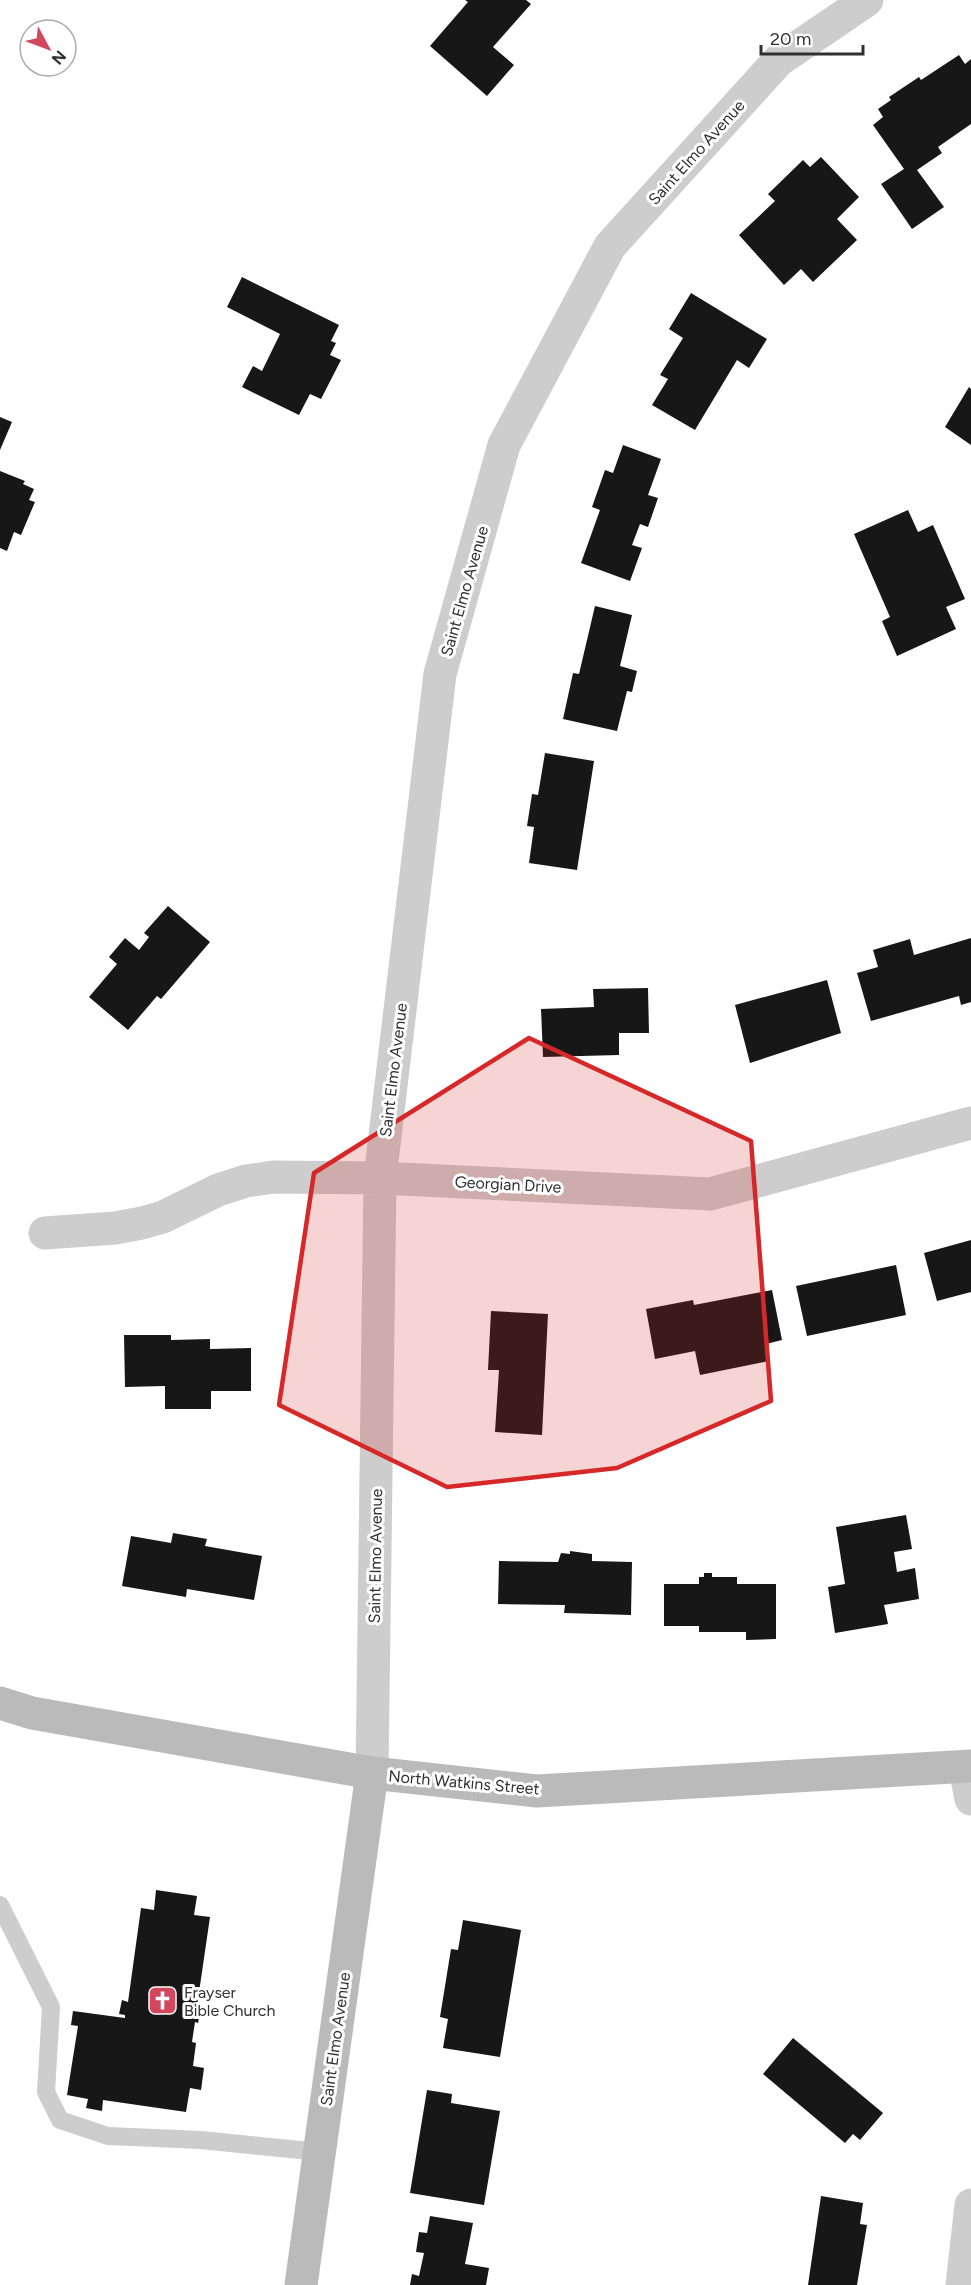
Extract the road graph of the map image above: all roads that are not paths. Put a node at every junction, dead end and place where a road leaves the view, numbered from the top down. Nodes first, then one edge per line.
1 (867, 0) edge
2 (971, 1123) edge
3 (380, 1178) junction
4 (45, 1233) dead end
5 (0, 1703) edge
6 (372, 1773) junction
7 (969, 1778) edge
8 (0, 1905) edge
9 (320, 2152) junction
10 (971, 2205) edge
11 (301, 2285) edge
12 (962, 2285) edge

1 - 3 street, Saint Elmo Avenue
2 - 3 street, Georgian Drive
3 - 4 street, Georgian Drive
3 - 6 street, Saint Elmo Avenue
5 - 6 main road, North Watkins Street
6 - 7 main road, North Watkins Street
6 - 9 main road, Saint Elmo Avenue
8 - 9 lane
9 - 11 main road, Saint Elmo Avenue
10 - 12 street

